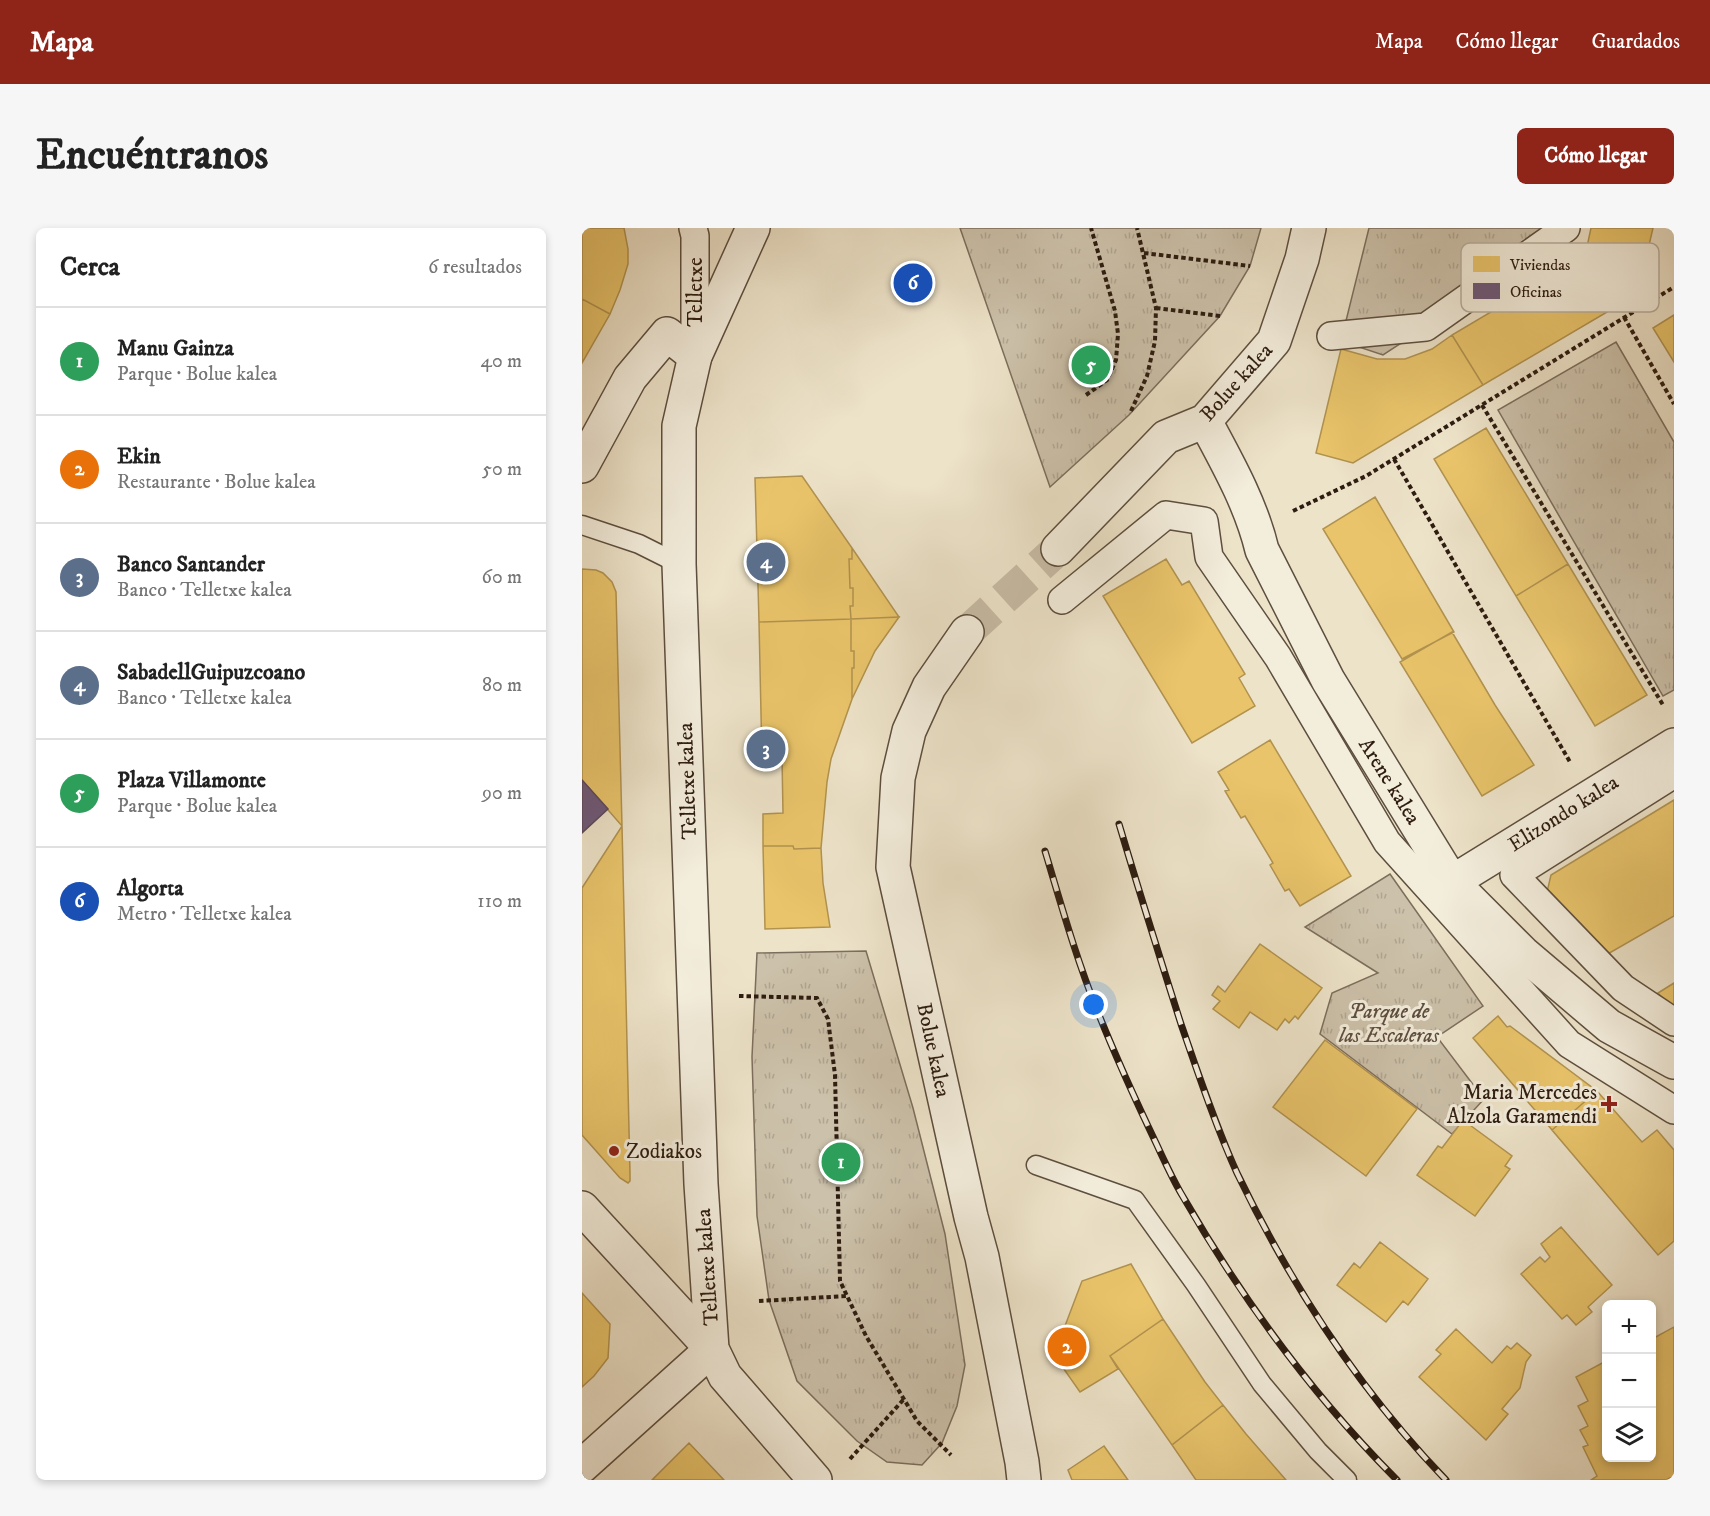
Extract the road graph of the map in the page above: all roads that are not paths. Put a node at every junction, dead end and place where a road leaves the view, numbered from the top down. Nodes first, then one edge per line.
1 (693, 228) edge
2 (753, 228) edge
3 (1309, 228) edge
4 (1566, 228) edge
5 (1545, 243) edge
6 (1461, 302) edge
7 (1330, 336) dead end
8 (694, 356) junction
9 (1205, 421) junction
10 (582, 466) edge
11 (582, 525) edge
12 (1058, 549) tunnel mouth
13 (679, 564) junction
14 (1062, 600) dead end
15 (967, 632) tunnel mouth
16 (1674, 744) edge
17 (1674, 774) edge
18 (1452, 882) junction
19 (1674, 1022) edge
20 (1674, 1062) edge
21 (1674, 1110) edge
22 (1036, 1165) dead end
23 (582, 1208) edge
24 (712, 1349) junction
25 (582, 1466) edge
26 (815, 1480) edge
27 (1024, 1480) edge
28 (1347, 1480) edge

1 - 8 street, Telletxe
2 - 8 street, Telletxe kalea
3 - 9 street, Bolue kalea
4 - 5 street
6 - 7 street
8 - 10 street
8 - 13 street, Telletxe kalea
9 - 12 street, Bolue kalea
9 - 18 street, Arene kalea
11 - 13 lane
13 - 24 street, Telletxe kalea
14 - 21 street
15 - 27 street, Bolue kalea
16 - 18 street, Elizondo kalea
17 - 19 street
18 - 20 street, Arene kalea
22 - 28 lane
23 - 24 street
24 - 25 street
24 - 26 street

